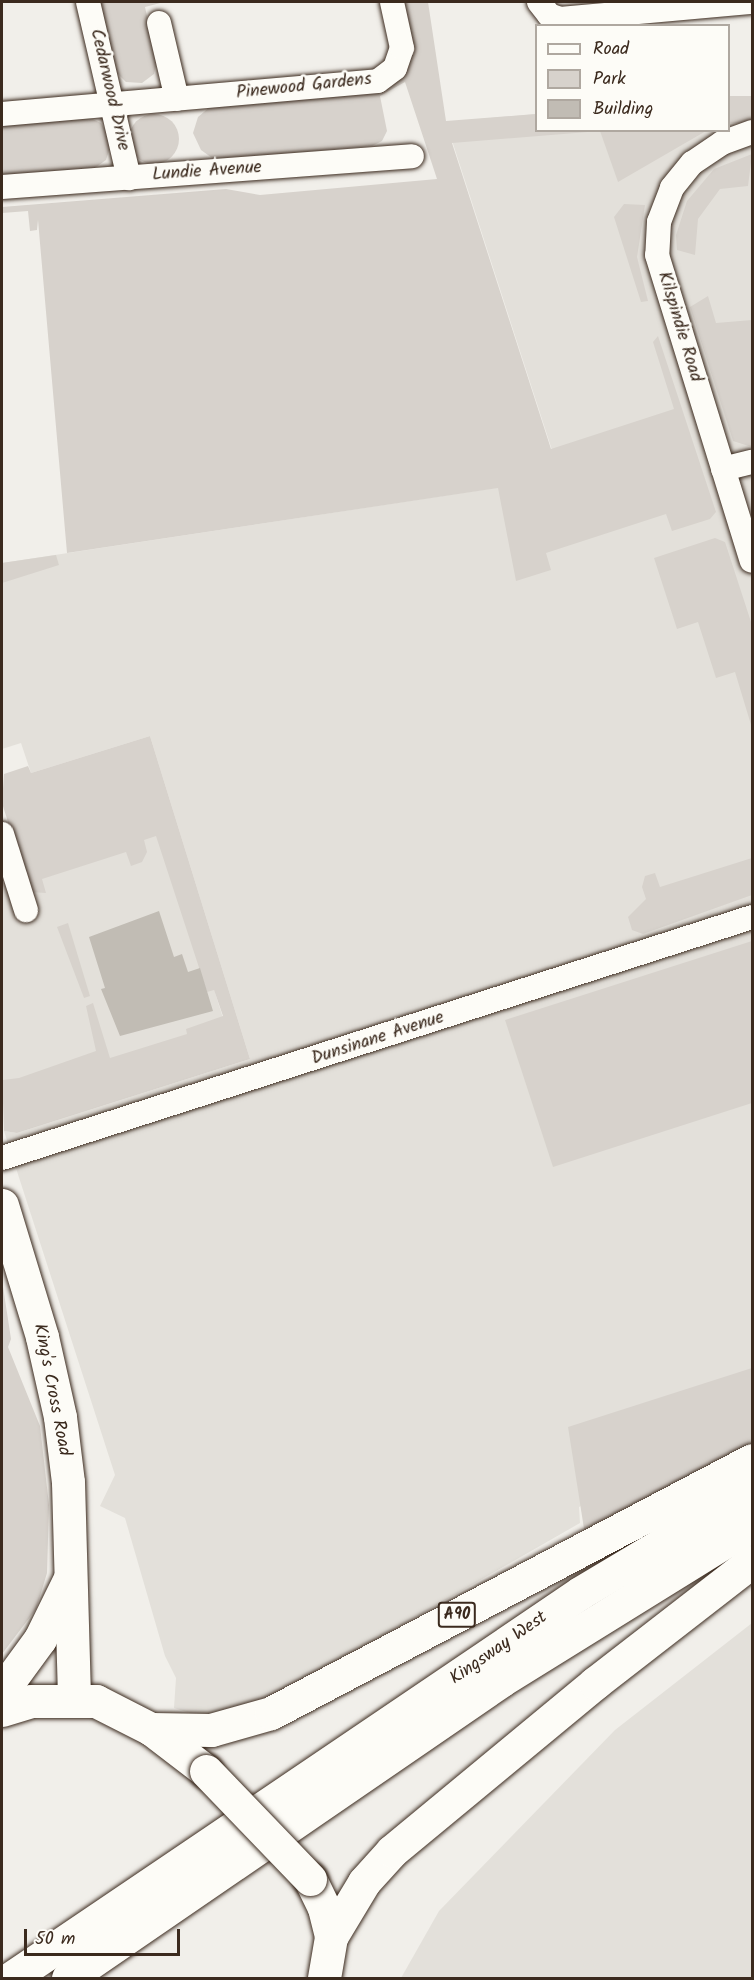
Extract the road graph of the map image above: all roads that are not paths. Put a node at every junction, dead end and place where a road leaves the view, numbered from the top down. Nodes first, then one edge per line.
1 (88, 2) edge
2 (392, 2) edge
3 (539, 2) edge
4 (753, 2) edge
5 (159, 23) dead end
6 (177, 99) junction
7 (112, 105) junction
8 (2, 114) edge
9 (753, 132) edge
10 (412, 156) dead end
11 (129, 178) junction
12 (2, 187) edge
13 (753, 462) edge
14 (723, 468) junction
15 (753, 561) edge
16 (2, 834) edge
17 (26, 910) dead end
18 (753, 916) edge
19 (2, 1158) edge
20 (2, 1205) edge
21 (753, 1460) edge
22 (753, 1490) edge
23 (753, 1525) edge
24 (753, 1561) edge
25 (69, 1580) junction
26 (2, 1691) edge
27 (74, 1698) junction
28 (2, 1710) edge
29 (151, 1729) junction
30 (331, 1937) junction
31 (11, 1978) edge
32 (68, 1978) edge
33 (324, 1978) edge

1 - 7 street, Cedarwood Drive
2 - 6 street, Pinewood Gardens
3 - 4 street
5 - 6 street
6 - 7 street
7 - 8 street
7 - 11 street, Cedarwood Drive
9 - 14 street, Kilspindie Road
10 - 11 street, Lundie Avenue
11 - 12 street, Lundie Avenue
13 - 14 street
14 - 15 street, Kilspindie Road
16 - 17 street
18 - 19 street, Dunsinane Avenue
20 - 25 main road, King's Cross Road
21 - 29 main road, A90
22 - 31 main road, Kingsway West
23 - 32 main road, Kingsway West
24 - 30 main road
25 - 26 main road
25 - 27 main road, King's Cross Road
27 - 28 main road
27 - 29 main road
29 - 30 main road, bridge
30 - 33 main road

